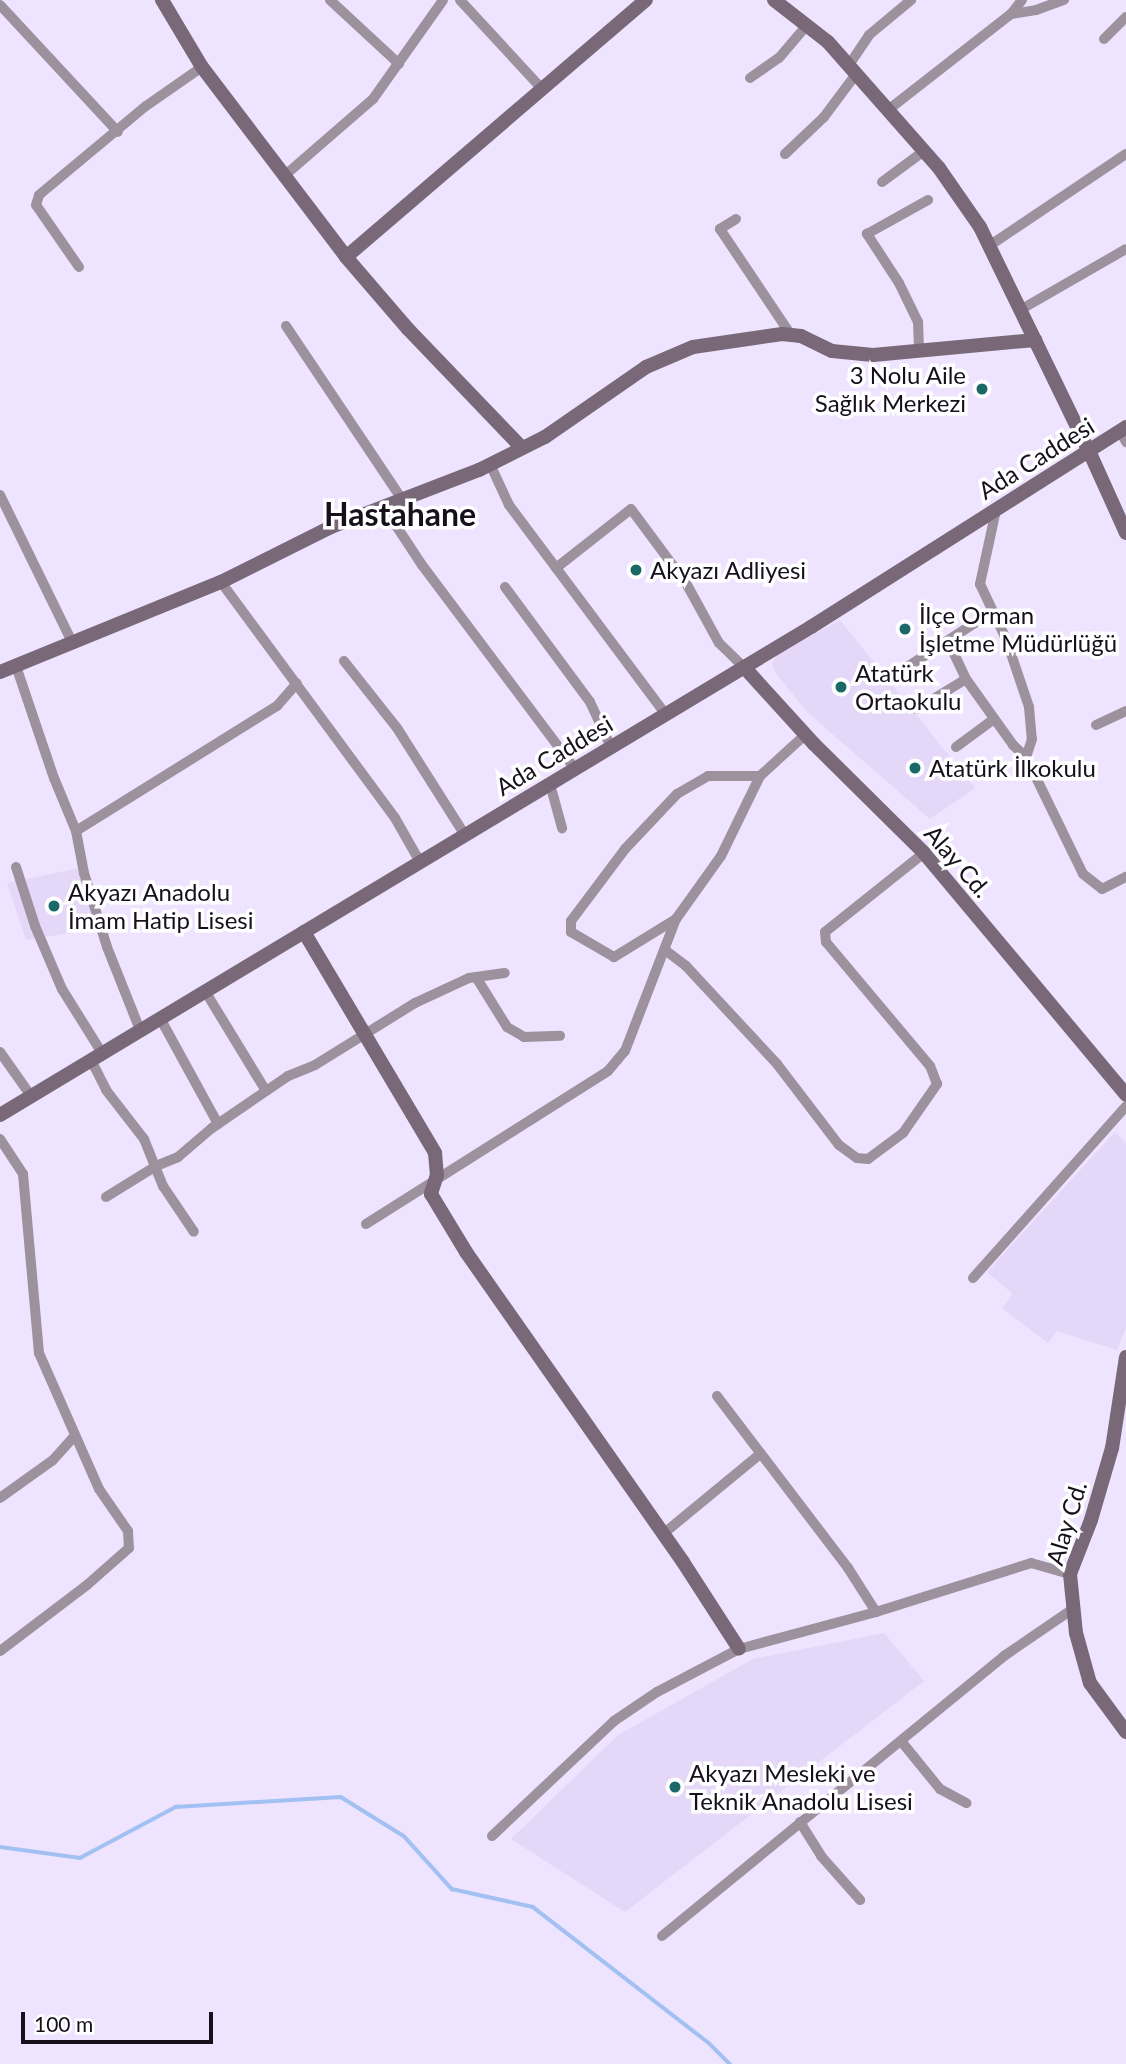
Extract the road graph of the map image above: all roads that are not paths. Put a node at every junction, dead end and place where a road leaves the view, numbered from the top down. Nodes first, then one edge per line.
1 (162, 0) edge
2 (330, 0) edge
3 (443, 0) edge
4 (460, 0) edge
5 (646, 0) edge
6 (774, 0) edge
7 (911, 0) edge
8 (1022, 0) edge
9 (1065, 0) edge
10 (0, 5) edge
11 (1011, 14) junction
12 (1126, 17) edge
13 (807, 25) junction
14 (1104, 39) dead end
15 (399, 64) junction
16 (202, 66) junction
17 (852, 69) junction
18 (750, 78) dead end
19 (543, 90) junction
20 (888, 110) junction
21 (118, 132) junction
22 (924, 151) junction
23 (785, 153) dead end
24 (1126, 154) edge
25 (283, 177) junction
26 (881, 182) dead end
27 (928, 200) dead end
28 (737, 219) dead end
29 (989, 246) junction
30 (1126, 249) edge
31 (346, 257) junction
32 (79, 267) dead end
33 (1020, 310) junction
34 (286, 327) dead end
35 (791, 335) junction
36 (1035, 340) junction
37 (919, 349) junction
38 (1124, 434) edge
39 (521, 447) junction
40 (1089, 451) junction
41 (490, 464) junction
42 (0, 495) edge
43 (396, 501) junction
44 (996, 510) junction
45 (1126, 533) edge
46 (556, 568) junction
47 (221, 582) junction
48 (505, 587) dead end
49 (993, 611) junction
50 (948, 640) junction
51 (73, 644) junction
52 (344, 661) dead end
53 (16, 666) junction
54 (744, 667) junction
55 (0, 672) edge
56 (898, 673) dead end
57 (966, 679) junction
58 (297, 683) junction
59 (917, 709) dead end
60 (1126, 710) edge
61 (666, 715) junction
62 (994, 719) junction
63 (1096, 725) dead end
64 (806, 734) junction
65 (611, 747) junction
66 (956, 747) dead end
67 (1026, 757) junction
68 (575, 769) junction
69 (760, 776) junction
70 (550, 784) junction
71 (562, 828) dead end
72 (76, 831) junction
73 (465, 835) junction
74 (924, 853) junction
75 (421, 862) junction
76 (16, 867) dead end
77 (1126, 877) edge
78 (676, 919) junction
79 (304, 932) junction
80 (665, 950) junction
81 (505, 972) dead end
82 (476, 977) junction
83 (205, 991) junction
84 (160, 1018) junction
85 (140, 1030) junction
86 (365, 1034) junction
87 (560, 1036) dead end
88 (0, 1052) edge
89 (96, 1057) junction
90 (1123, 1085) edge
91 (266, 1091) junction
92 (31, 1096) junction
93 (1126, 1106) edge
94 (0, 1115) edge
95 (218, 1124) junction
96 (0, 1139) edge
97 (156, 1166) junction
98 (434, 1184) junction
99 (106, 1197) dead end
100 (366, 1224) dead end
101 (194, 1232) dead end
102 (974, 1278) dead end
103 (1126, 1357) edge
104 (718, 1396) dead end
105 (74, 1437) junction
106 (760, 1454) junction
107 (0, 1499) edge
108 (663, 1534) junction
109 (1070, 1574) junction
110 (1073, 1609) junction
111 (876, 1612) junction
112 (739, 1649) junction
113 (0, 1651) edge
114 (1126, 1732) edge
115 (901, 1741) junction
116 (966, 1803) dead end
117 (800, 1822) junction
118 (492, 1836) dead end
119 (860, 1900) dead end
120 (662, 1936) dead end

1 - 16 street
2 - 15 street
3 - 15 street
4 - 19 street
5 - 19 street
6 - 13 street
7 - 17 street
8 - 11 street
9 - 11 street
10 - 21 street
11 - 20 street
12 - 14 street
13 - 17 street
13 - 18 street
15 - 25 street
16 - 21 street
16 - 25 street
17 - 20 street
17 - 23 street
19 - 31 street
20 - 22 street
21 - 32 street
22 - 26 street
22 - 29 street
24 - 29 street
25 - 31 street
27 - 37 street
28 - 35 street
29 - 33 street
30 - 33 street
31 - 39 street
33 - 36 street
34 - 43 street
35 - 37 street
35 - 39 street
36 - 37 street
36 - 40 street
38 - 40 street, Ada Caddesi
39 - 41 street
40 - 44 street, Ada Caddesi
40 - 45 street
41 - 43 street
41 - 46 street
42 - 51 street
43 - 47 street
43 - 68 street
44 - 49 street
44 - 54 street, Ada Caddesi
46 - 54 street
46 - 61 street
47 - 51 street
47 - 58 street
48 - 65 street
49 - 50 street
49 - 67 street
50 - 56 street
50 - 57 street
51 - 53 street
52 - 73 street
53 - 55 street
53 - 72 street
54 - 61 street, Ada Caddesi
54 - 64 street, Alay Cd.
57 - 59 street
57 - 62 street
58 - 72 street
58 - 75 street
60 - 63 street
61 - 65 street, Ada Caddesi
62 - 66 street
62 - 67 street
64 - 69 street
64 - 74 street, Alay Cd.
65 - 68 street, Ada Caddesi
67 - 77 street
68 - 70 street, Ada Caddesi
69 - 78 street
69 - 78 street
70 - 71 street
70 - 73 street, Ada Caddesi
72 - 85 street
73 - 75 street, Ada Caddesi
74 - 80 street
74 - 90 street, Alay Cd.
75 - 79 street, Ada Caddesi
76 - 89 street
78 - 80 street
79 - 83 street, Ada Caddesi
79 - 86 street
80 - 98 street
81 - 82 street
82 - 86 street
82 - 87 street
83 - 84 street, Ada Caddesi
83 - 91 street
84 - 85 street, Ada Caddesi
84 - 95 street
85 - 89 street, Ada Caddesi
86 - 91 street
86 - 98 street
88 - 92 street
89 - 92 street, Ada Caddesi
89 - 97 street
91 - 95 street
92 - 94 street, Ada Caddesi
93 - 102 street
95 - 97 street
96 - 105 street
97 - 99 street
97 - 101 street
98 - 100 street
98 - 108 street
103 - 109 street, Alay Cd.
104 - 106 street
105 - 107 street
105 - 113 street
106 - 108 street
106 - 111 street
108 - 112 street
109 - 110 street, Alay Cd.
109 - 111 street
110 - 114 street, Alay Cd.
110 - 115 street
111 - 112 street
112 - 118 street
115 - 116 street
115 - 117 street
117 - 119 street
117 - 120 street

